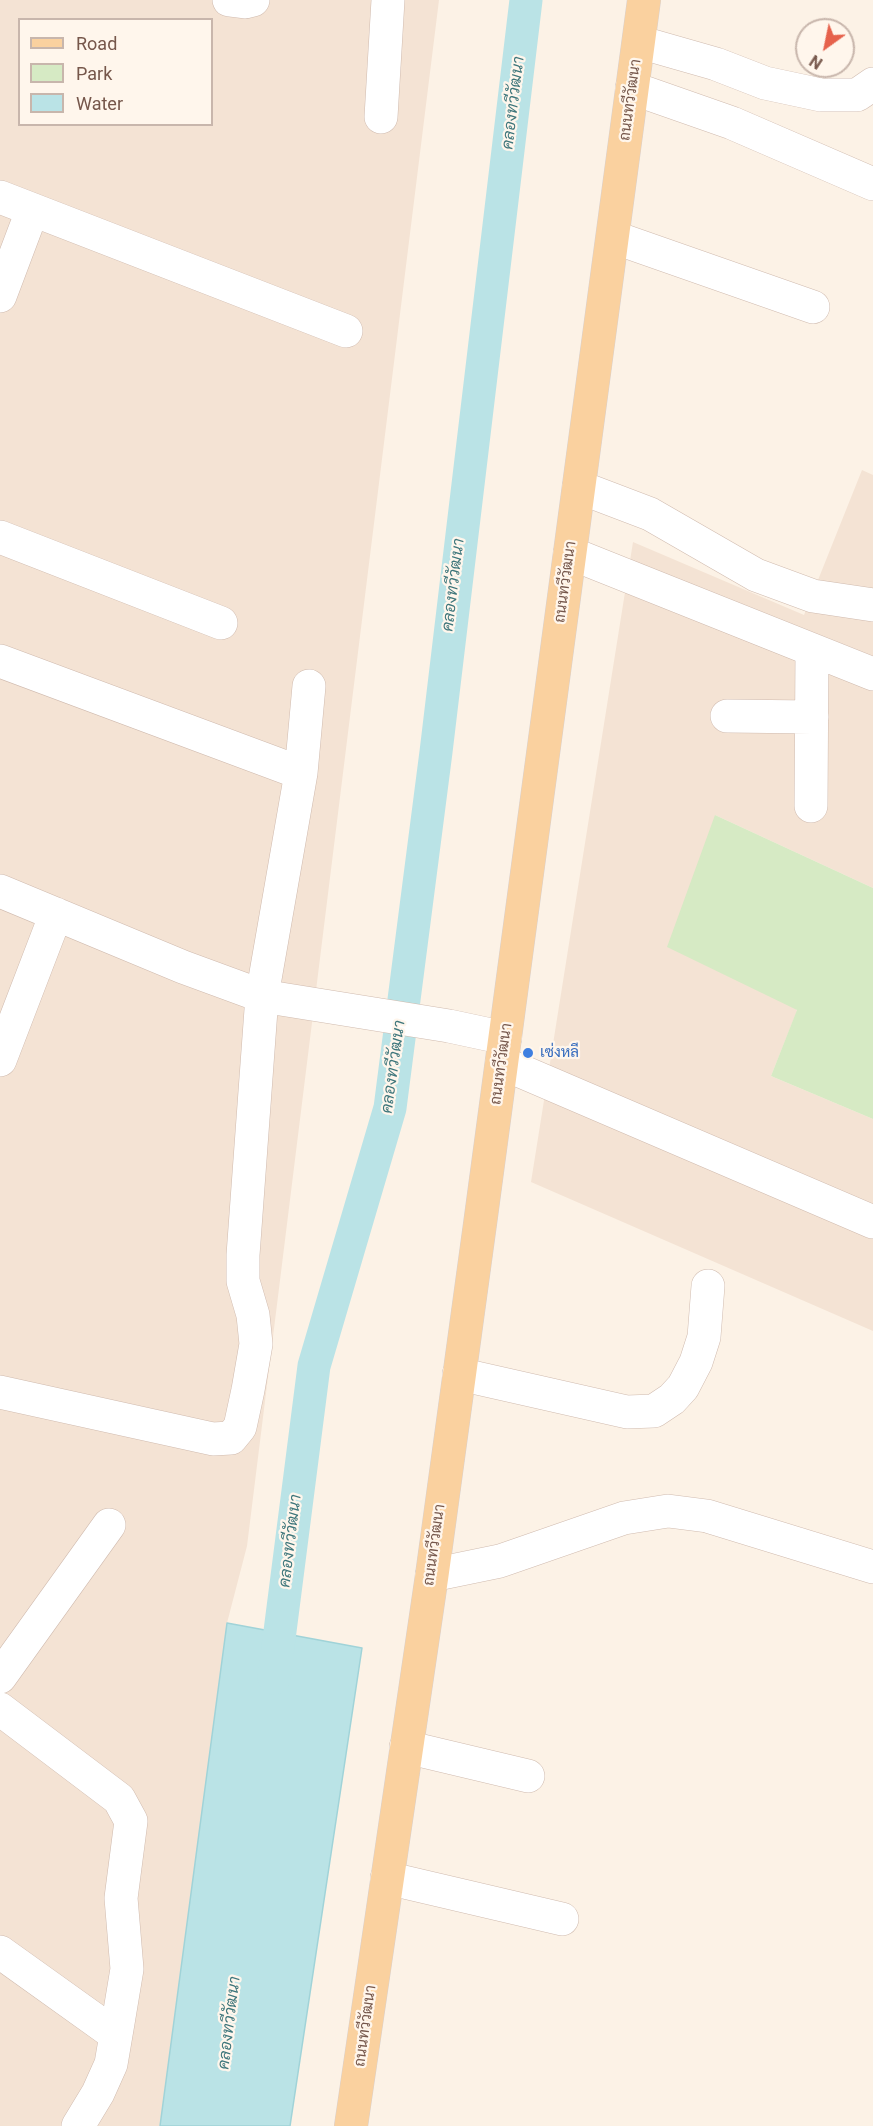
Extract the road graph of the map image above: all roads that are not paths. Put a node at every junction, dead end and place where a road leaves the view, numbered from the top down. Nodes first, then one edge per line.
1 (230, 0) edge
2 (253, 0) edge
3 (388, 0) edge
4 (644, 0) edge
5 (639, 42) junction
6 (873, 84) edge
7 (632, 88) junction
8 (381, 117) dead end
9 (873, 184) edge
10 (0, 197) edge
11 (32, 211) junction
12 (612, 237) junction
13 (0, 296) edge
14 (813, 307) dead end
15 (346, 331) dead end
16 (579, 487) junction
17 (0, 537) edge
18 (570, 553) junction
19 (873, 605) edge
20 (221, 623) dead end
21 (812, 650) junction
22 (0, 661) edge
23 (873, 674) edge
24 (309, 686) dead end
25 (727, 716) dead end
26 (812, 717) junction
27 (301, 773) junction
28 (811, 806) dead end
29 (0, 891) edge
30 (56, 914) junction
31 (262, 996) junction
32 (503, 1051) junction
33 (0, 1060) edge
34 (873, 1222) edge
35 (708, 1286) dead end
36 (459, 1374) junction
37 (0, 1392) edge
38 (109, 1525) dead end
39 (873, 1567) edge
40 (432, 1575) junction
41 (0, 1677) edge
42 (0, 1709) edge
43 (406, 1747) junction
44 (528, 1776) dead end
45 (387, 1878) junction
46 (562, 1919) dead end
47 (0, 1952) edge
48 (116, 2035) junction
49 (78, 2126) edge
50 (351, 2126) edge

1 - 2 street
3 - 8 street
4 - 5 main road, ถนนทวีวัฒนา
5 - 6 street
5 - 7 main road, ถนนทวีวัฒนา
7 - 9 street
7 - 12 main road, ถนนทวีวัฒนา
10 - 11 street
11 - 13 street
11 - 15 street
12 - 14 street
12 - 16 main road, ถนนทวีวัฒนา
16 - 18 main road, ถนนทวีวัฒนา
16 - 19 street
17 - 20 street
18 - 21 street
18 - 32 main road, ถนนทวีวัฒนา
21 - 23 street
21 - 26 street
22 - 27 street
24 - 27 street
25 - 26 street
26 - 28 street
27 - 31 street
29 - 30 street
30 - 31 street
30 - 33 street
31 - 32 street
31 - 37 street
32 - 34 street
32 - 36 main road, ถนนทวีวัฒนา
35 - 36 street
36 - 40 main road, ถนนทวีวัฒนา
38 - 41 street
39 - 40 street
40 - 43 main road, ถนนทวีวัฒนา
42 - 48 street
43 - 44 street
43 - 45 main road, ถนนทวีวัฒนา
45 - 46 street
45 - 50 main road, ถนนทวีวัฒนา
47 - 48 street
48 - 49 street

